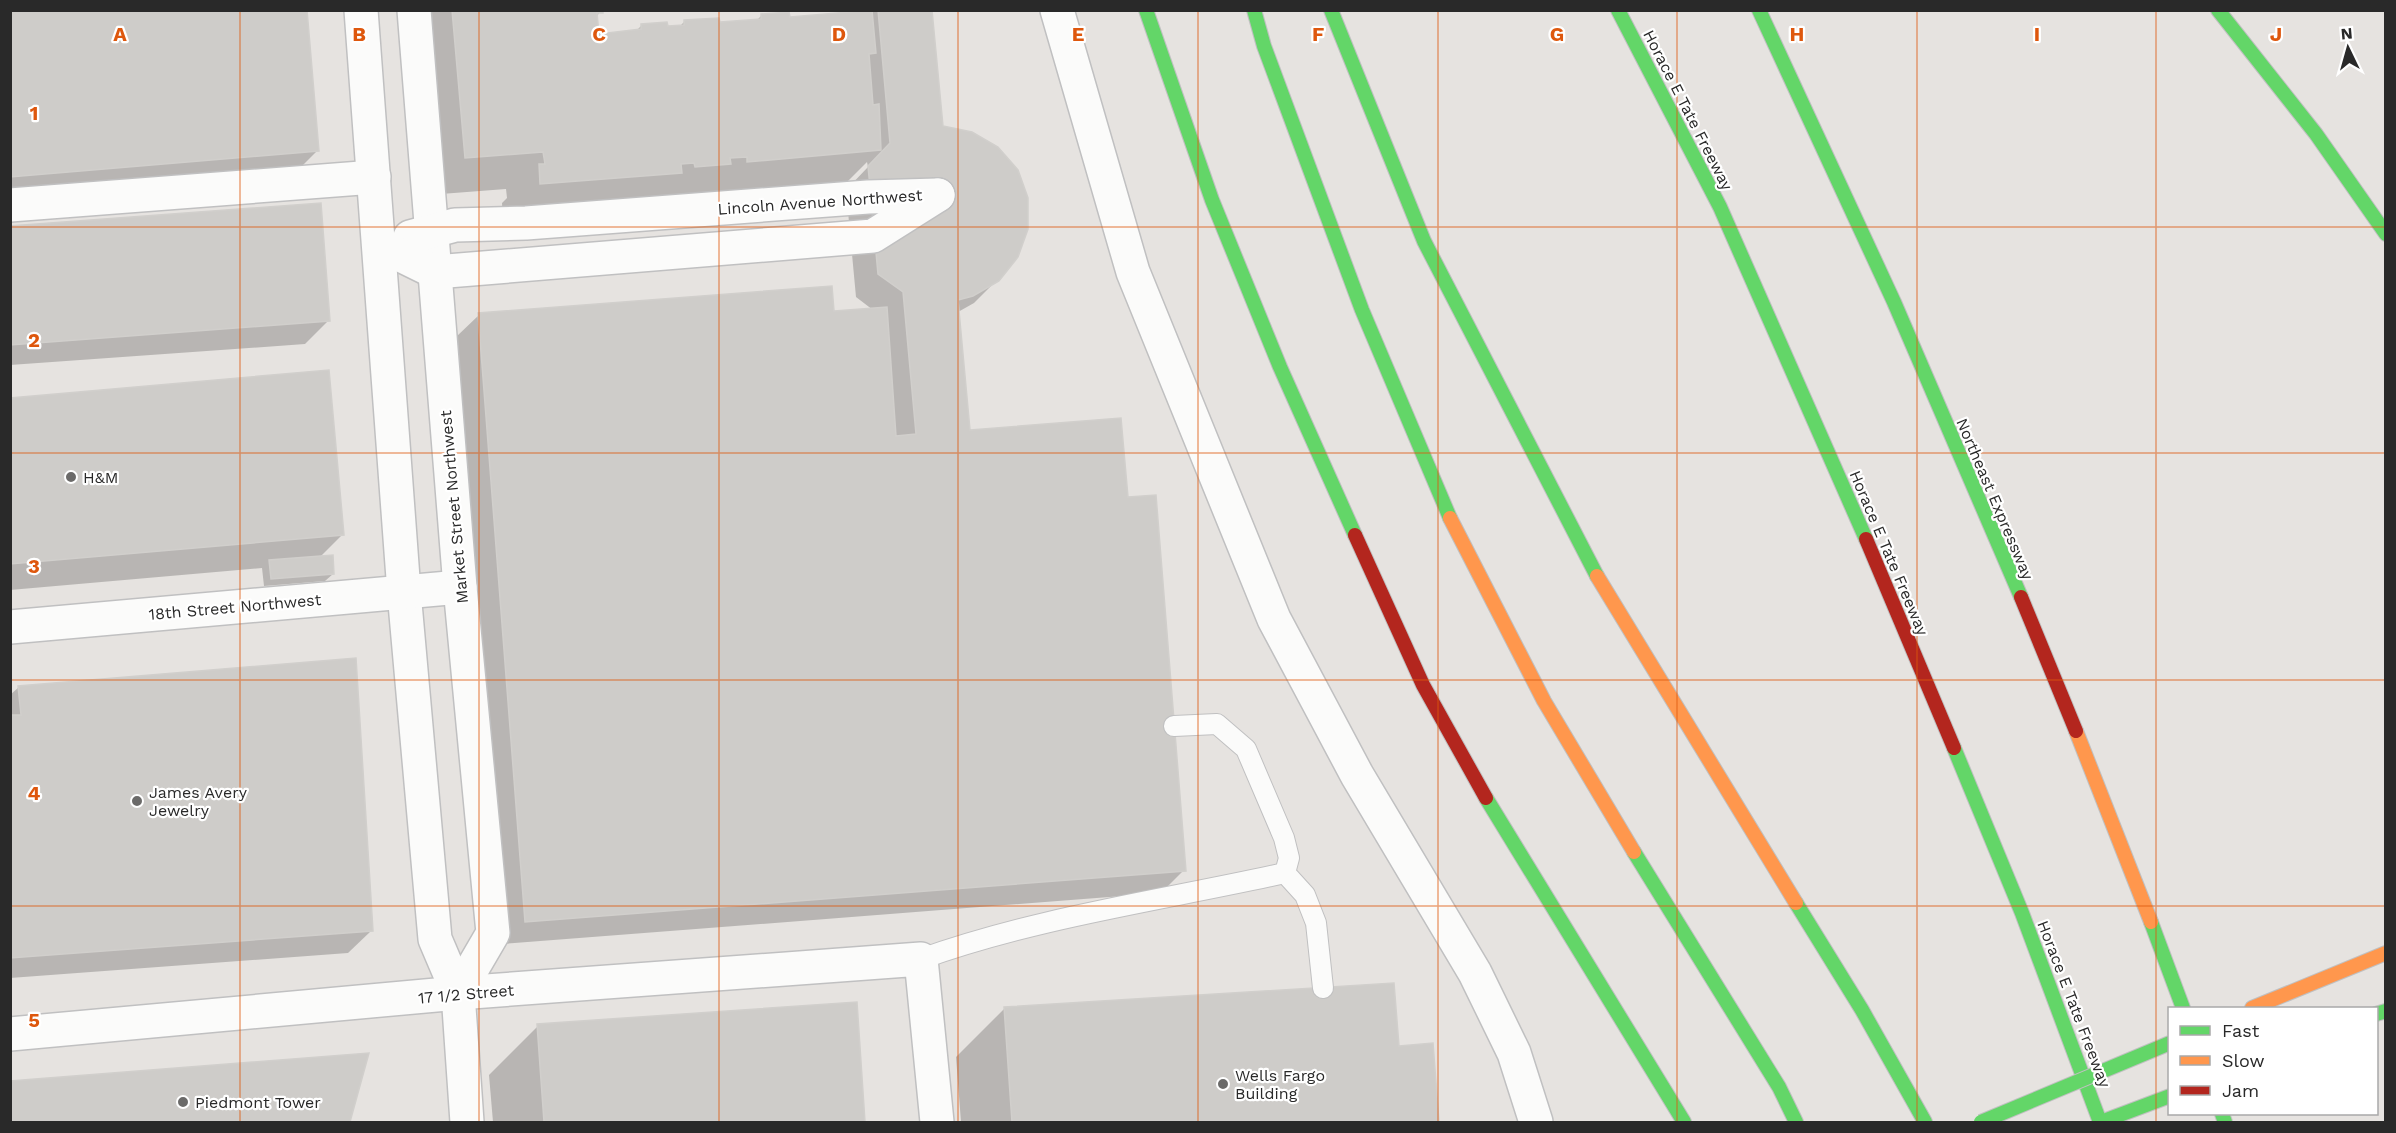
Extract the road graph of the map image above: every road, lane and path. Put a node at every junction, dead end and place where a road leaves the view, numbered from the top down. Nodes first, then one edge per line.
1 (362, 10) edge
2 (414, 10) edge
3 (1057, 10) edge
4 (1146, 10) edge
5 (1254, 10) edge
6 (1331, 10) edge
7 (1618, 10) edge
8 (1759, 10) edge
9 (2218, 10) edge
10 (374, 177) junction
11 (10, 205) edge
12 (432, 231) junction
13 (2385, 234) edge
14 (380, 246) junction
15 (435, 272) junction
16 (460, 587) junction
17 (404, 592) junction
18 (10, 627) edge
19 (1174, 726) dead end
20 (1285, 873) junction
21 (2385, 953) edge
22 (921, 959) junction
23 (1323, 988) dead end
24 (458, 993) junction
25 (2183, 1007) edge
26 (2254, 1007) edge
27 (10, 1034) edge
28 (2168, 1043) edge
29 (2168, 1095) edge
30 (467, 1122) edge
31 (937, 1122) edge
32 (1536, 1122) edge
33 (1684, 1122) edge
34 (1796, 1122) edge
35 (1925, 1122) edge
36 (1981, 1122) edge
37 (2101, 1122) edge

1 - 10 street
2 - 12 street, Market Street Northwest
3 - 32 street
4 - 33 main road
5 - 34 main road
6 - 35 main road
7 - 37 main road, Horace E Tate Freeway
8 - 25 main road, Northeast Expressway
9 - 13 main road
10 - 11 street
10 - 14 street
12 - 14 street, Lincoln Avenue Northwest
12 - 15 street, Market Street Northwest
12 - 15 street, Lincoln Avenue Northwest
14 - 15 street
14 - 17 street
15 - 16 street, Market Street Northwest
16 - 17 street, 18th Street Northwest
16 - 24 street, Market Street Northwest
17 - 18 street, 18th Street Northwest
17 - 24 street
19 - 20 lane
20 - 22 lane
20 - 23 lane
21 - 26 main road
22 - 24 street, 17 1/2 Street
22 - 31 street
24 - 27 street, 17 1/2 Street
24 - 30 street
28 - 36 main road, bridge
29 - 37 main road

